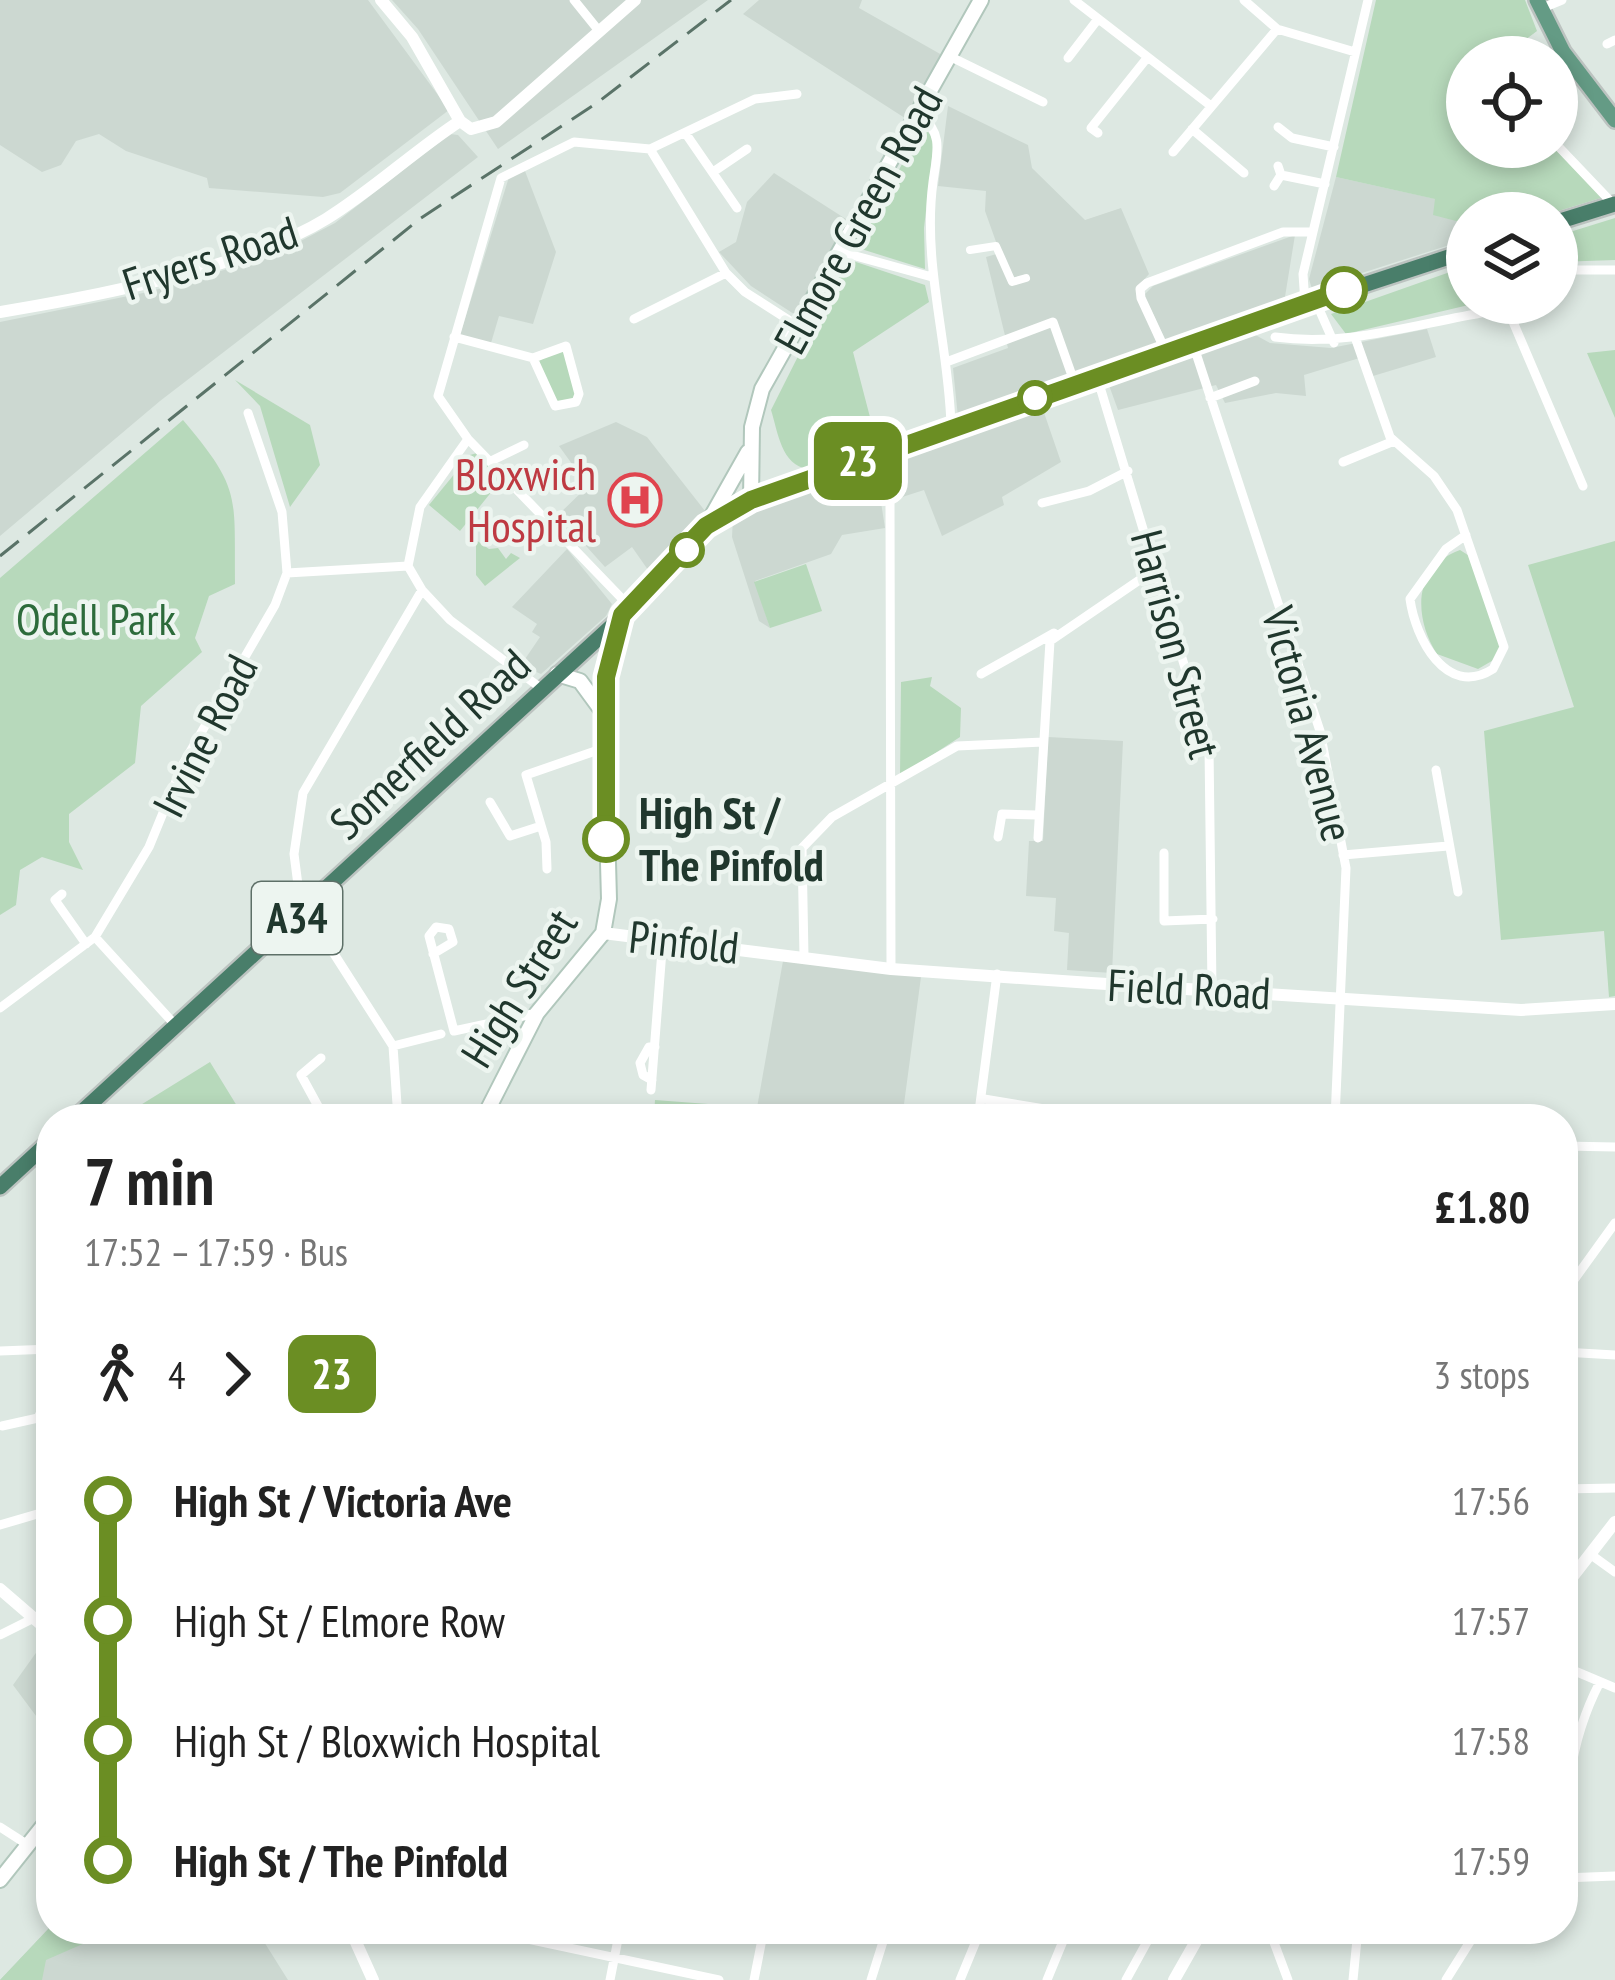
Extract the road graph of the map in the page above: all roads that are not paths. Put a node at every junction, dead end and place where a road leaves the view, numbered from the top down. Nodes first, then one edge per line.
1 (381, 0) edge
2 (574, 0) edge
3 (635, 0) edge
4 (981, 0) edge
5 (1074, 0) edge
6 (1244, 0) edge
7 (1368, 0) edge
8 (1562, 0) edge
9 (1538, 4) edge
10 (1098, 19) junction
11 (1276, 29) junction
12 (599, 31) junction
13 (1355, 52) junction
14 (949, 56) junction
15 (1068, 58) dead end
16 (1147, 58) junction
17 (797, 94) dead end
18 (1039, 97) dead end
19 (1210, 106) junction
20 (920, 114) junction
21 (1615, 120) edge
22 (465, 125) junction
23 (1278, 127) dead end
24 (1192, 129) junction
25 (1098, 133) dead end
26 (686, 134) junction
27 (1334, 147) junction
28 (650, 149) junction
29 (748, 149) dead end
30 (1173, 152) dead end
31 (1578, 167) edge
32 (713, 172) junction
33 (1244, 173) dead end
34 (1278, 176) dead end
35 (1325, 184) junction
36 (1614, 204) edge
37 (736, 208) dead end
38 (1578, 215) edge
39 (1313, 232) junction
40 (970, 250) dead end
41 (841, 252) junction
42 (1446, 257) edge
43 (1578, 270) edge
44 (1615, 270) edge
45 (726, 273) junction
46 (932, 277) junction
47 (1026, 278) dead end
48 (1310, 302) junction
49 (0, 312) edge
50 (634, 320) dead end
51 (1446, 321) edge
52 (1514, 324) edge
53 (798, 326) junction
54 (1275, 337) dead end
55 (454, 338) junction
56 (1357, 340) junction
57 (1192, 341) junction
58 (1334, 343) junction
59 (1165, 350) junction
60 (533, 358) junction
61 (949, 362) junction
62 (1099, 380) junction
63 (1255, 381) dead end
64 (1075, 384) junction
65 (1210, 398) junction
66 (248, 412) dead end
67 (951, 426) junction
68 (468, 439) junction
69 (1394, 441) junction
70 (524, 445) dead end
71 (751, 446) junction
72 (878, 454) junction
73 (491, 461) junction
74 (1343, 461) dead end
75 (1128, 471) junction
76 (1582, 486) dead end
77 (1063, 495) junction
78 (751, 500) junction
79 (1042, 503) dead end
80 (1069, 511) dead end
81 (706, 526) junction
82 (1466, 536) junction
83 (408, 566) junction
84 (1157, 568) junction
85 (287, 573) junction
86 (422, 590) junction
87 (627, 612) junction
88 (1054, 633) junction
89 (583, 650) junction
90 (557, 674) junction
91 (981, 674) dead end
92 (542, 689) junction
93 (604, 716) junction
94 (1043, 742) junction
95 (604, 748) junction
96 (1436, 770) dead end
97 (888, 788) junction
98 (490, 802) dead end
99 (1037, 815) junction
100 (541, 826) junction
101 (998, 837) dead end
102 (1038, 838) dead end
103 (1448, 846) junction
104 (1164, 853) dead end
105 (1343, 855) junction
106 (548, 869) dead end
107 (1458, 892) dead end
108 (54, 900) dead end
109 (306, 910) junction
110 (1213, 920) junction
111 (603, 933) junction
112 (663, 938) junction
113 (91, 940) junction
114 (764, 951) joint
115 (434, 954) dead end
116 (804, 957) junction
117 (891, 969) junction
118 (998, 974) junction
119 (1212, 990) junction
120 (1342, 997) junction
121 (1615, 1004) edge
122 (0, 1008) edge
123 (537, 1012) junction
124 (177, 1027) junction
125 (440, 1034) dead end
126 (393, 1046) junction
127 (321, 1058) dead end
128 (652, 1085) dead end
129 (984, 1099) junction
130 (91, 1104) edge
131 (317, 1104) edge
132 (397, 1104) edge
133 (491, 1104) edge
134 (982, 1104) edge
135 (1014, 1104) edge
136 (1336, 1104) edge
137 (1578, 1146) edge
138 (1615, 1147) edge
139 (36, 1154) edge
140 (0, 1187) edge
141 (1615, 1223) edge
142 (1578, 1274) edge
143 (36, 1350) edge
144 (0, 1351) edge
145 (1578, 1353) edge
146 (1615, 1355) edge
147 (36, 1418) edge
148 (2, 1426) edge
149 (1615, 1488) edge
150 (1578, 1489) edge
151 (36, 1514) edge
152 (1615, 1522) edge
153 (0, 1525) edge
154 (1590, 1554) junction
155 (1578, 1570) edge
156 (1615, 1572) edge
157 (0, 1589) edge
158 (34, 1618) joint
159 (0, 1635) edge
160 (1578, 1672) edge
161 (1600, 1682) junction
162 (1615, 1688) edge
163 (1578, 1737) edge
164 (0, 1827) edge
165 (36, 1835) edge
166 (28, 1845) junction
167 (1615, 1876) edge
168 (1578, 1877) edge
169 (0, 1880) edge
170 (357, 1944) edge
171 (549, 1944) edge
172 (617, 1944) edge
173 (761, 1944) edge
174 (882, 1944) edge
175 (975, 1944) edge
176 (1062, 1944) edge
177 (1146, 1944) edge
178 (1194, 1944) edge
179 (1275, 1944) edge
180 (1357, 1944) edge
181 (1469, 1944) edge
182 (614, 1958) junction
183 (373, 1980) edge
184 (610, 1980) edge
185 (719, 1980) edge
186 (754, 1980) edge
187 (871, 1980) edge
188 (961, 1980) edge
189 (1047, 1980) edge
190 (1126, 1980) edge
191 (1174, 1980) edge
192 (1288, 1980) edge
193 (1353, 1980) edge
194 (1446, 1980) edge

1 - 22 street
2 - 12 street
3 - 12 street, Fryers Road
4 - 14 main road, Elmore Green Road
5 - 10 street
6 - 11 street
7 - 13 street
8 - 9 street
9 - 21 main road
10 - 15 street
10 - 16 street
11 - 13 street
11 - 19 street
12 - 22 street, Fryers Road
13 - 27 street
14 - 18 street
14 - 20 main road, Elmore Green Road
16 - 19 street
16 - 25 street
17 - 26 street
19 - 24 street
20 - 41 main road, Elmore Green Road
20 - 46 street
22 - 49 street, Fryers Road
23 - 27 street
24 - 30 street
24 - 33 street
26 - 28 street
26 - 32 street
27 - 35 street
28 - 45 street
28 - 55 street
29 - 32 street
31 - 36 street
32 - 37 street
34 - 35 street
35 - 39 street
36 - 38 highway
39 - 48 street
39 - 59 street
40 - 47 street
41 - 46 street
41 - 53 main road, Elmore Green Road
42 - 48 highway, High Street / A34
43 - 44 street
45 - 50 street
45 - 53 street
46 - 61 street
48 - 57 highway, High Street / A34
48 - 58 street
51 - 56 street
52 - 76 street
53 - 71 main road, Elmore Green Road
54 - 58 street
55 - 60 street
55 - 68 street
56 - 58 street
56 - 69 street
57 - 59 highway, High Street / A34
57 - 65 street, Victoria Avenue
59 - 62 highway, High Street / A34
60 - 60 street
61 - 64 street
61 - 67 street
62 - 64 highway, High Street / A34
62 - 75 street, Harrison Street
63 - 65 street
64 - 67 highway, High Street / A34
65 - 105 street, Victoria Avenue
66 - 85 street, Irvine Road
67 - 72 highway, High Street / A34
68 - 73 street
68 - 83 street
69 - 74 street
69 - 82 street
70 - 73 street
71 - 78 main road, Elmore Green Road
71 - 81 main road, Elmore Green Road
72 - 78 highway, High Street / A34
72 - 97 street
73 - 87 street
75 - 77 street
75 - 84 street, Harrison Street
77 - 79 street
77 - 80 street
78 - 81 highway, High Street / A34
81 - 87 highway, High Street / A34
82 - 82 street
83 - 85 street
83 - 86 street
84 - 88 street
84 - 110 street, Harrison Street
85 - 113 street, Irvine Road
86 - 92 street
86 - 109 street
87 - 89 highway, Somerfield Road / A34
87 - 93 main road, High Street
88 - 91 street
88 - 94 street
89 - 90 highway, Somerfield Road / A34
89 - 93 main road, High Street
90 - 92 highway, Somerfield Road / A34
90 - 93 main road
92 - 109 highway, Somerfield Road / A34
93 - 95 main road, High Street
94 - 97 street
94 - 99 street
95 - 100 street, High Street
95 - 111 main road, High Street
96 - 103 street
97 - 116 street
97 - 117 street
98 - 100 street
99 - 101 street
99 - 102 street
100 - 106 street, High Street
103 - 105 street
103 - 107 street
104 - 110 street
105 - 120 street, Victoria Avenue
108 - 113 street
109 - 124 highway, Somerfield Road / A34
109 - 126 street
110 - 119 street, Harrison Street
111 - 112 street, Pinfold
111 - 123 main road, High Street
112 - 114 street, Pinfold
112 - 128 street
113 - 122 street
113 - 124 street
114 - 116 street, Field Road
115 - 123 street
116 - 117 street, Field Road
117 - 118 street, Field Road
118 - 119 street, Field Road
118 - 129 street
119 - 120 street, Field Road
120 - 121 street, Field Road
120 - 136 street, Victoria Avenue
123 - 133 main road, High Street
124 - 130 highway, Somerfield Road / A34
125 - 126 street
126 - 132 street
127 - 131 street
129 - 134 street
129 - 135 street
137 - 138 street
139 - 140 highway
141 - 142 street
143 - 144 street
145 - 146 street
147 - 148 street
149 - 150 street
151 - 153 street
152 - 154 street
154 - 155 street
154 - 156 street
157 - 158 street
158 - 159 street
160 - 161 street
161 - 162 street
161 - 163 street
164 - 166 street
165 - 166 main road
166 - 169 main road
167 - 168 street
170 - 183 street
171 - 182 street
172 - 182 street
173 - 186 street
174 - 187 street
175 - 188 street
176 - 189 street
177 - 190 street
178 - 191 street
179 - 192 street
180 - 193 street
181 - 194 street
182 - 184 street
182 - 185 street

